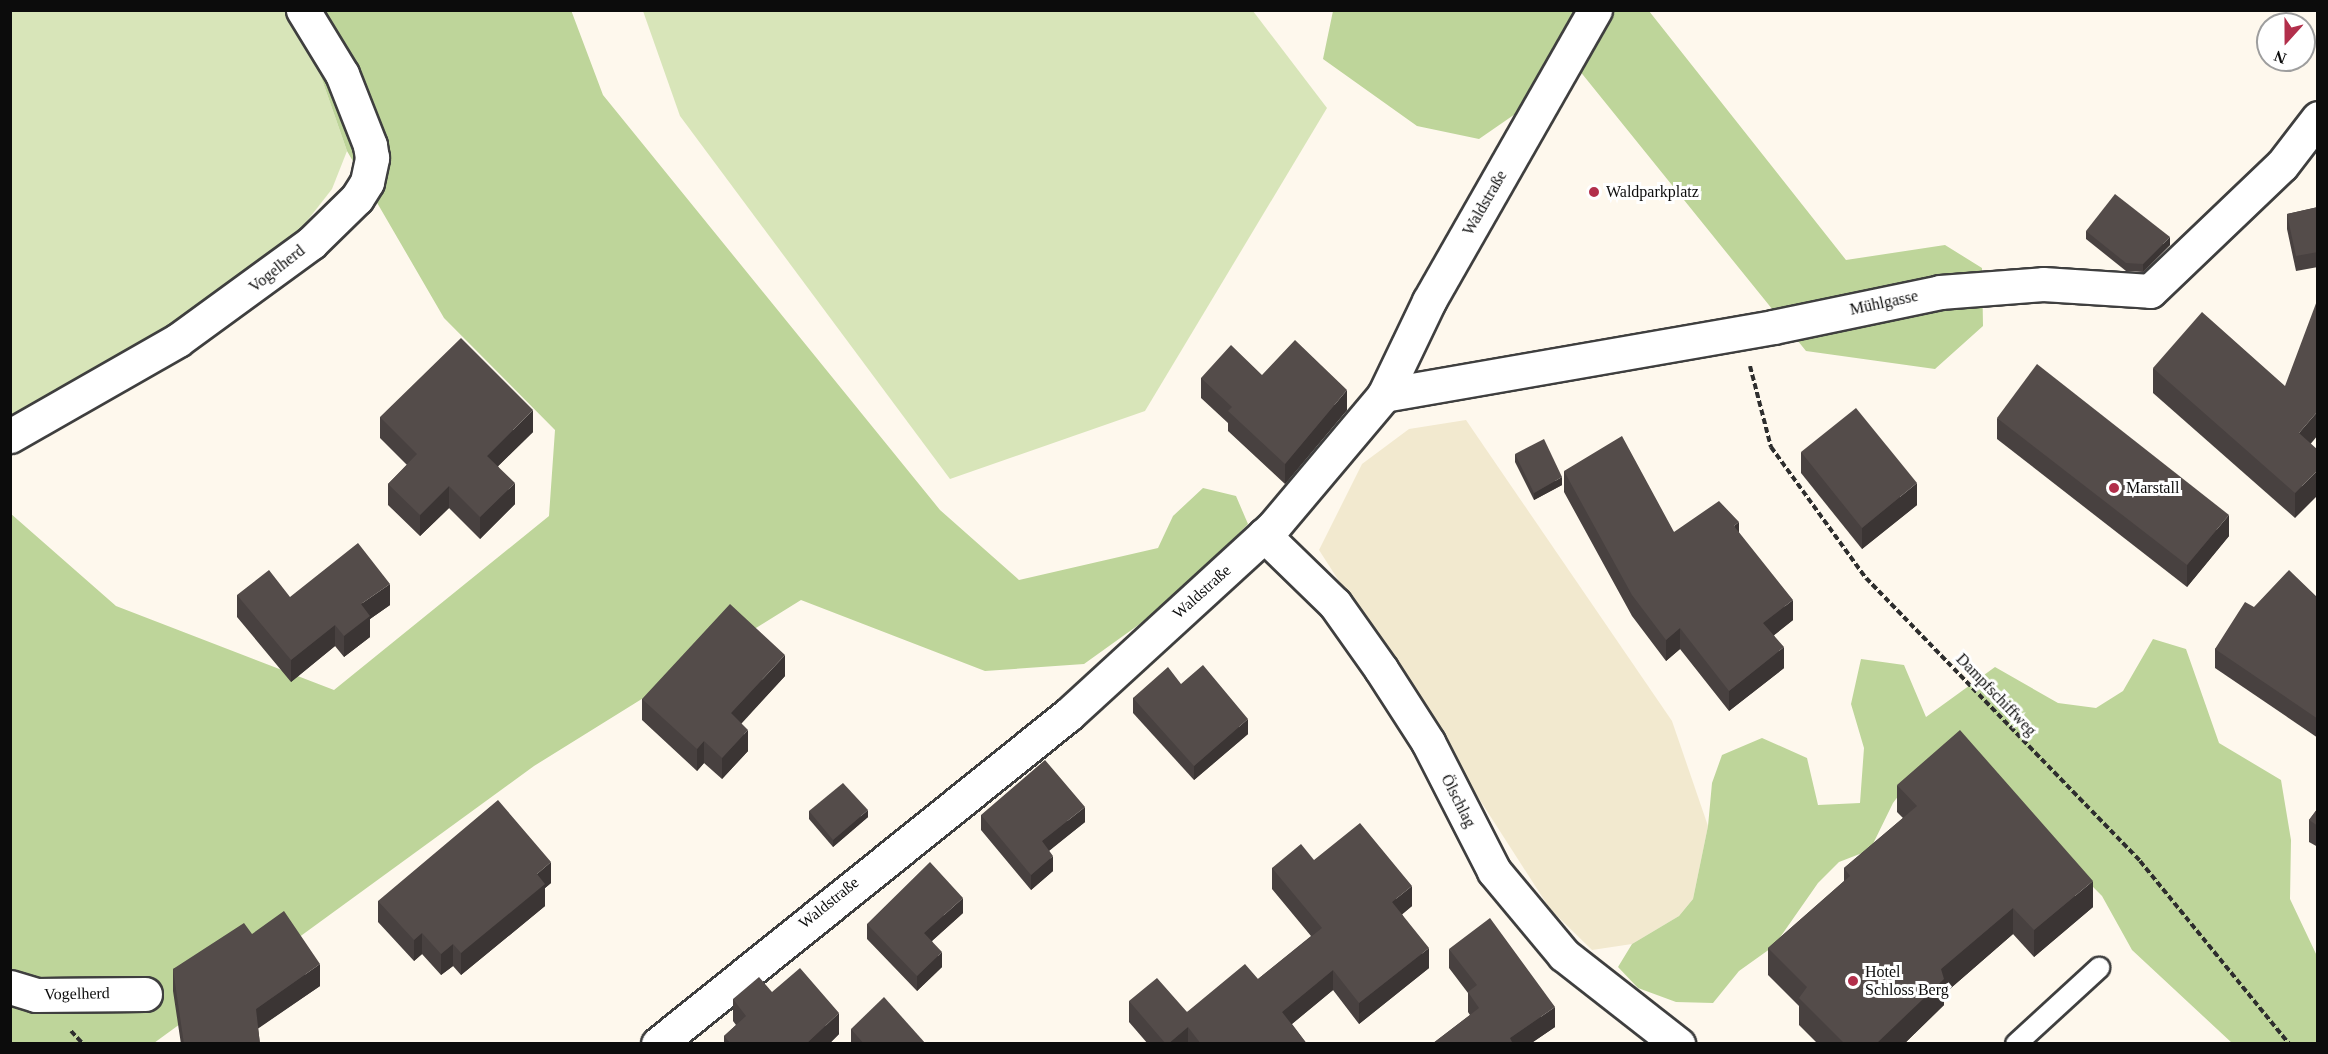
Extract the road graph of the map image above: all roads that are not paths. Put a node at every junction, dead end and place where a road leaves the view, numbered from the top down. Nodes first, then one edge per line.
1 (303, 10) edge
2 (1594, 10) edge
3 (2318, 118) edge
4 (1384, 395) junction
5 (10, 436) edge
6 (1264, 535) junction
7 (2099, 968) dead end
8 (10, 987) edge
9 (145, 994) dead end
10 (658, 1044) edge
11 (1678, 1044) edge
12 (2016, 1044) edge

1 - 5 street, Vogelherd
2 - 4 street, Waldstraße
3 - 4 street, Mühlgasse
4 - 6 street, Waldstraße
6 - 10 street, Waldstraße
6 - 11 street, Ölschlag
7 - 12 lane
8 - 9 street, Vogelherd

